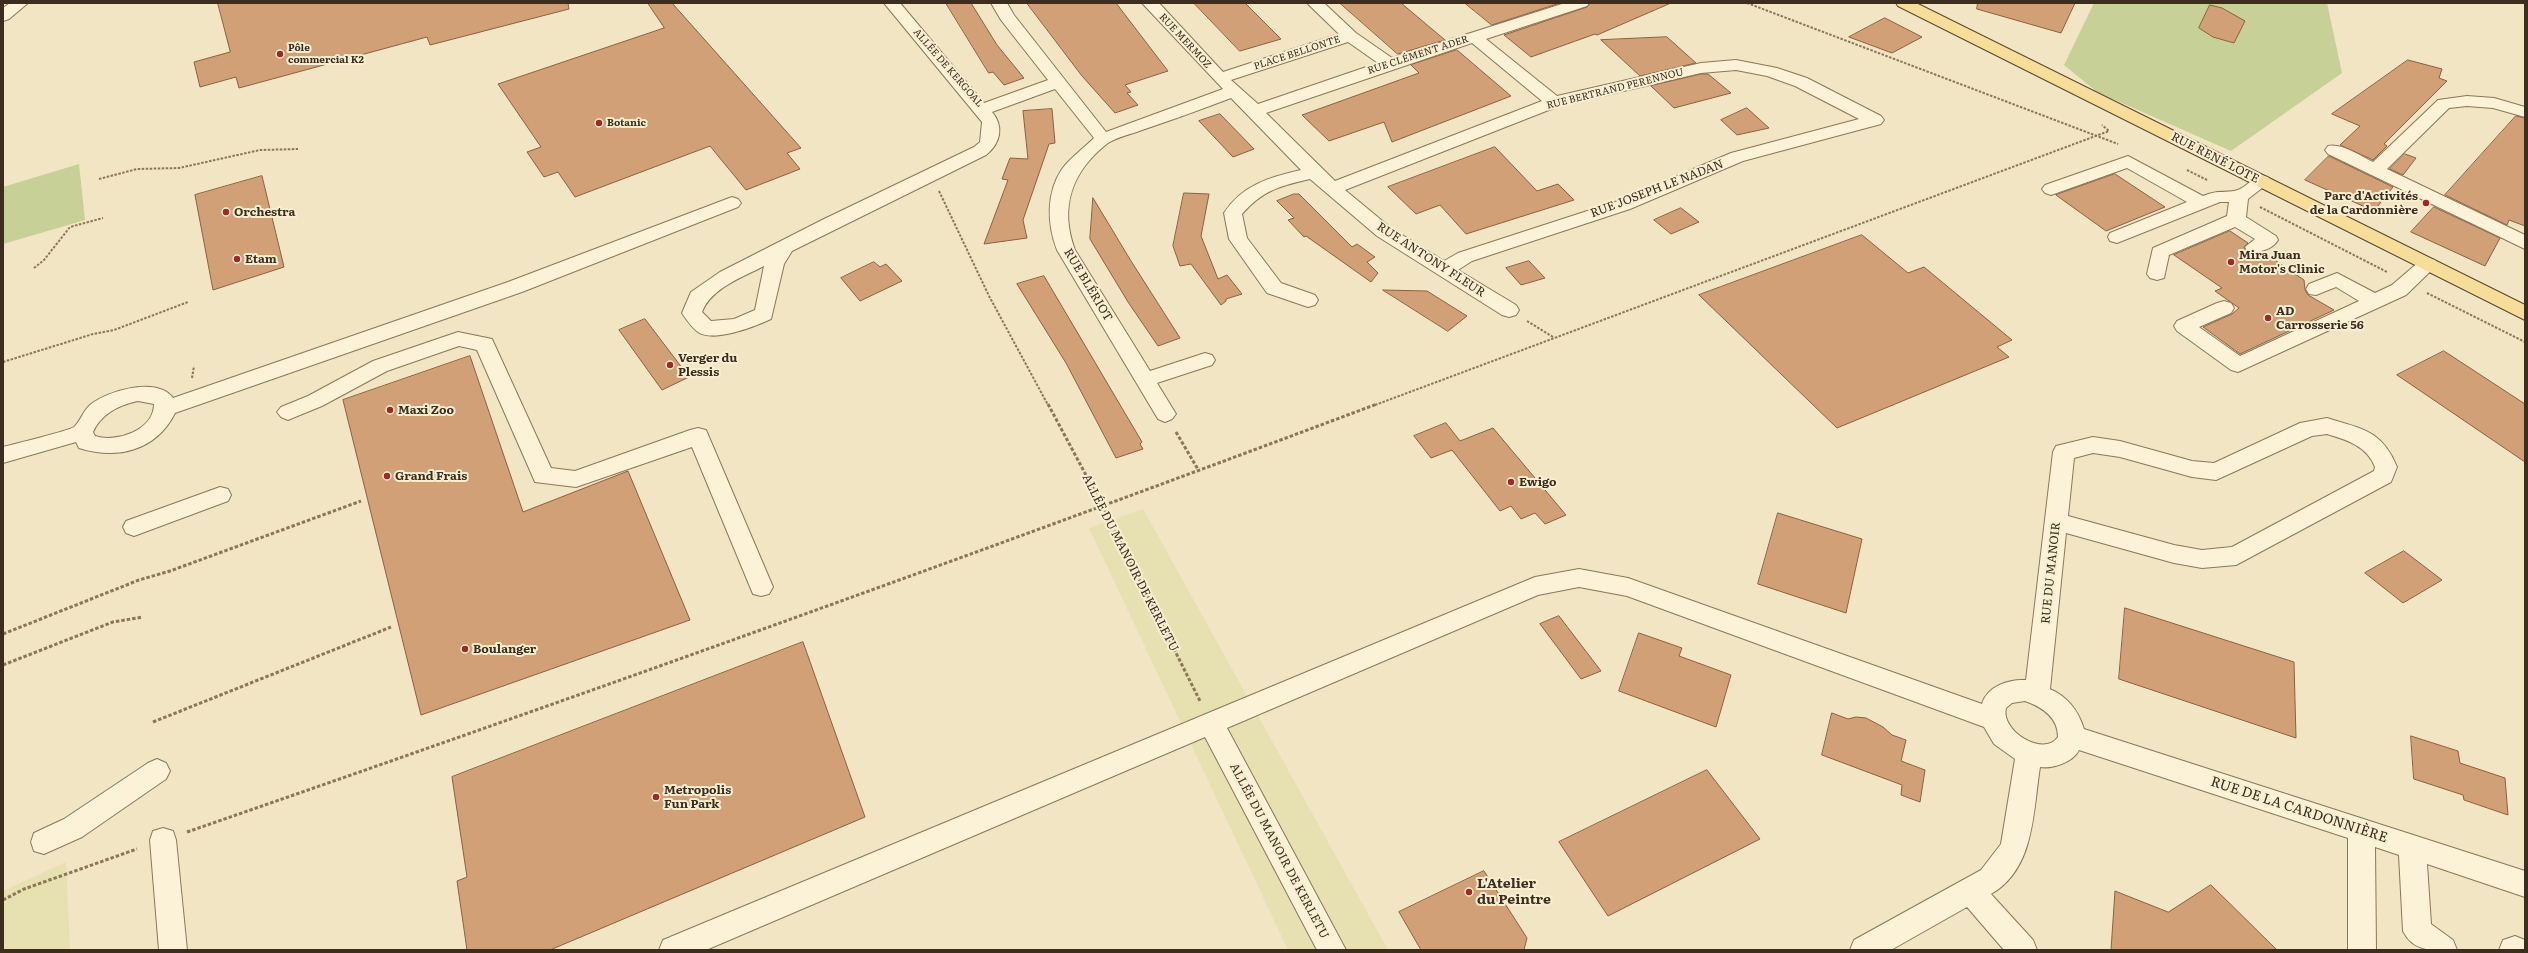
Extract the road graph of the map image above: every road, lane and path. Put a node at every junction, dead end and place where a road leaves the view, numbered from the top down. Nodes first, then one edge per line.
1 (20, 3) edge
2 (892, 3) edge
3 (999, 3) edge
4 (1150, 3) edge
5 (1315, 3) edge
6 (1581, 3) edge
7 (1904, 3) edge
8 (3, 16) edge
9 (1350, 36) junction
10 (1473, 36) junction
11 (1390, 64) junction
12 (1220, 78) junction
13 (1058, 82) junction
14 (1234, 91) junction
15 (1554, 102) junction
16 (981, 110) junction
17 (1255, 111) junction
18 (2525, 112) edge
19 (1875, 120) joint
20 (2094, 135) dead end
21 (1103, 139) junction
22 (298, 149) dead end
23 (2334, 150) dead end
24 (2376, 169) junction
25 (1314, 172) junction
26 (932, 175) junction
27 (99, 179) dead end
28 (2262, 181) junction
29 (1333, 188) junction
30 (2051, 189) dead end
31 (2239, 197) junction
32 (732, 203) dead end
33 (2202, 203) junction
34 (103, 218) dead end
35 (2236, 219) junction
36 (2117, 237) dead end
37 (2525, 243) edge
38 (784, 247) junction
39 (2254, 247) dead end
40 (2428, 264) junction
41 (34, 268) dead end
42 (1443, 270) junction
43 (2157, 274) dead end
44 (2316, 288) dead end
45 (1308, 300) dead end
46 (2374, 301) junction
47 (188, 302) dead end
48 (2224, 308) dead end
49 (1509, 310) joint
50 (2525, 313) edge
51 (1554, 338) junction
52 (1205, 360) dead end
53 (3, 362) edge
54 (1145, 380) junction
55 (166, 408) junction
56 (288, 412) dead end
57 (1165, 414) joint
58 (82, 432) junction
59 (3, 455) edge
60 (1199, 471) junction
61 (220, 495) dead end
62 (361, 501) dead end
63 (1103, 507) junction
64 (2056, 521) junction
65 (134, 527) dead end
66 (761, 587) dead end
67 (143, 617) dead end
68 (391, 628) dead end
69 (3, 634) edge
70 (3, 665) edge
71 (2037, 694) junction
72 (1992, 719) junction
73 (153, 722) dead end
74 (1211, 723) junction
75 (2072, 736) junction
76 (2029, 754) junction
77 (157, 771) dead end
78 (2361, 830) junction
79 (163, 840) junction
80 (44, 842) dead end
81 (2412, 848) junction
82 (2525, 884) edge
83 (1970, 890) junction
84 (3, 900) edge
85 (1882, 946) edge
86 (173, 950) edge
87 (673, 950) edge
88 (1332, 950) edge
89 (2023, 950) edge
90 (2362, 950) edge
91 (2443, 950) edge

1 - 8 street
2 - 16 street, ALLÉE DE KERGOAL
3 - 13 street
4 - 12 street, RUE MERMOZ
5 - 9 street
6 - 10 street, RUE CLÉMENT ADER
7 - 28 main road, RUE RENÉ LOTE
9 - 11 street, PLACE BELLONTE
9 - 12 street, PLACE BELLONTE
10 - 11 street, RUE CLÉMENT ADER
10 - 15 street
11 - 17 street, RUE CLÉMENT ADER
12 - 14 street, RUE ANTONY FLEUR
13 - 16 street, ALLÉE DE KERGOAL
13 - 21 street
14 - 17 street, RUE ANTONY FLEUR
14 - 21 street
15 - 19 street, RUE BERTRAND PERENNOU
15 - 29 street, RUE BERTRAND PERENNOU
16 - 26 street
17 - 25 street, RUE ANTONY FLEUR
18 - 24 street
19 - 42 street, RUE JOSEPH LE NADAN
20 - 51 path
21 - 54 street, RUE BLÉRIOT
22 - 27 path
23 - 24 street
24 - 37 street
25 - 29 street, RUE ANTONY FLEUR
25 - 45 street
26 - 38 street
26 - 63 path, ALLÉE DU MANOIR DE KERLETU
28 - 31 street
28 - 40 main road, RUE RENÉ LOTE
29 - 42 street, RUE ANTONY FLEUR
30 - 33 street
31 - 33 street
31 - 35 street
32 - 55 street
33 - 36 street
34 - 41 path
35 - 39 street
35 - 43 street
38 - 38 street
40 - 46 street
40 - 50 main road, RUE RENÉ LOTE
42 - 49 street, RUE ANTONY FLEUR
44 - 46 street
46 - 48 street
47 - 53 path
49 - 51 path
51 - 60 path
52 - 54 street
54 - 57 street, RUE BLÉRIOT
55 - 58 street
55 - 58 street
56 - 66 street
57 - 60 path
58 - 59 street
60 - 63 path
61 - 65 street
62 - 69 path
63 - 74 path, ALLÉE DU MANOIR DE KERLETU
63 - 79 path
64 - 64 street, RUE DU MANOIR
64 - 71 street, RUE DU MANOIR
67 - 70 path
68 - 73 path
71 - 72 street
71 - 75 street
72 - 74 street
72 - 76 street
74 - 87 street
74 - 88 street, ALLÉE DU MANOIR DE KERLETU
75 - 76 street
75 - 78 street, RUE DE LA CARDONNIÈRE
76 - 83 street
77 - 80 street
78 - 81 street, RUE DE LA CARDONNIÈRE
78 - 90 street
79 - 84 path
79 - 86 street
81 - 82 street, RUE DE LA CARDONNIÈRE
81 - 91 street
83 - 85 street
83 - 89 street

